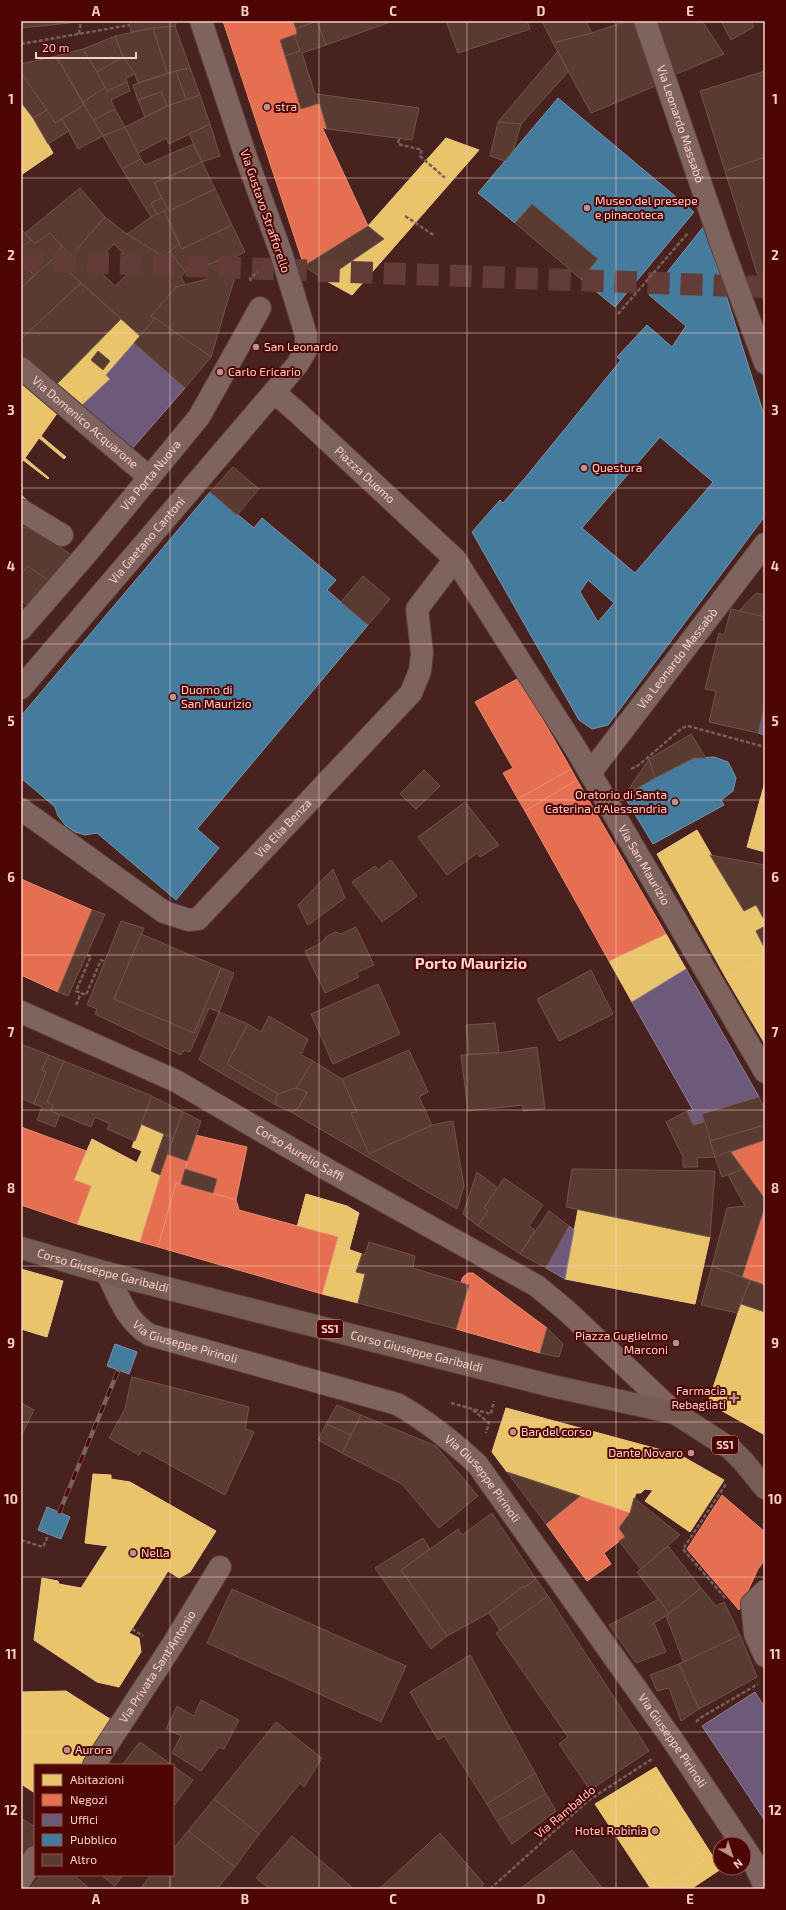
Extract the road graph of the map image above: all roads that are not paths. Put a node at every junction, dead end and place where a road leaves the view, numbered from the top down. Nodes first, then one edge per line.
1 (201, 21) edge
2 (645, 21) edge
3 (260, 308) dead end
4 (765, 364) edge
5 (21, 368) edge
6 (274, 392) junction
7 (149, 477) junction
8 (30, 512) edge
9 (62, 535) dead end
10 (765, 544) edge
11 (455, 559) junction
12 (21, 630) edge
13 (21, 688) edge
14 (590, 774) junction
15 (21, 809) edge
16 (21, 1012) edge
17 (765, 1072) edge
18 (21, 1248) edge
19 (107, 1273) junction
20 (675, 1413) junction
21 (765, 1488) edge
22 (220, 1567) dead end
23 (765, 1591) edge
24 (765, 1656) edge
25 (95, 1764) edge
26 (737, 1836) edge
27 (34, 1859) edge
28 (752, 1859) edge
29 (21, 1879) edge
30 (765, 1885) edge

1 - 6 street, Via Gustavo Strafforello
2 - 4 street, Via Leonardo Massabò
3 - 7 street, Via Porta Nuova
5 - 7 street, Via Domenico Acquarone
6 - 11 street, Piazza Duomo
6 - 13 street, Via Gaetano Cantoni
7 - 12 street, Via Porta Nuova
8 - 9 street
10 - 14 street, Via Leonardo Massabò
11 - 14 street, Via San Maurizio
11 - 15 street, Via Elia Benza
14 - 17 street, Via San Maurizio
16 - 20 street, Corso Aurelio Saffi
18 - 19 main road, Corso Giuseppe Garibaldi / SS1
19 - 20 main road, Corso Giuseppe Garibaldi / SS1
19 - 26 street, Via Giuseppe Pirinoli
20 - 21 main road, SS1
22 - 25 street, Via Privata Sant'Antonio
23 - 24 street
27 - 29 street
28 - 30 street

